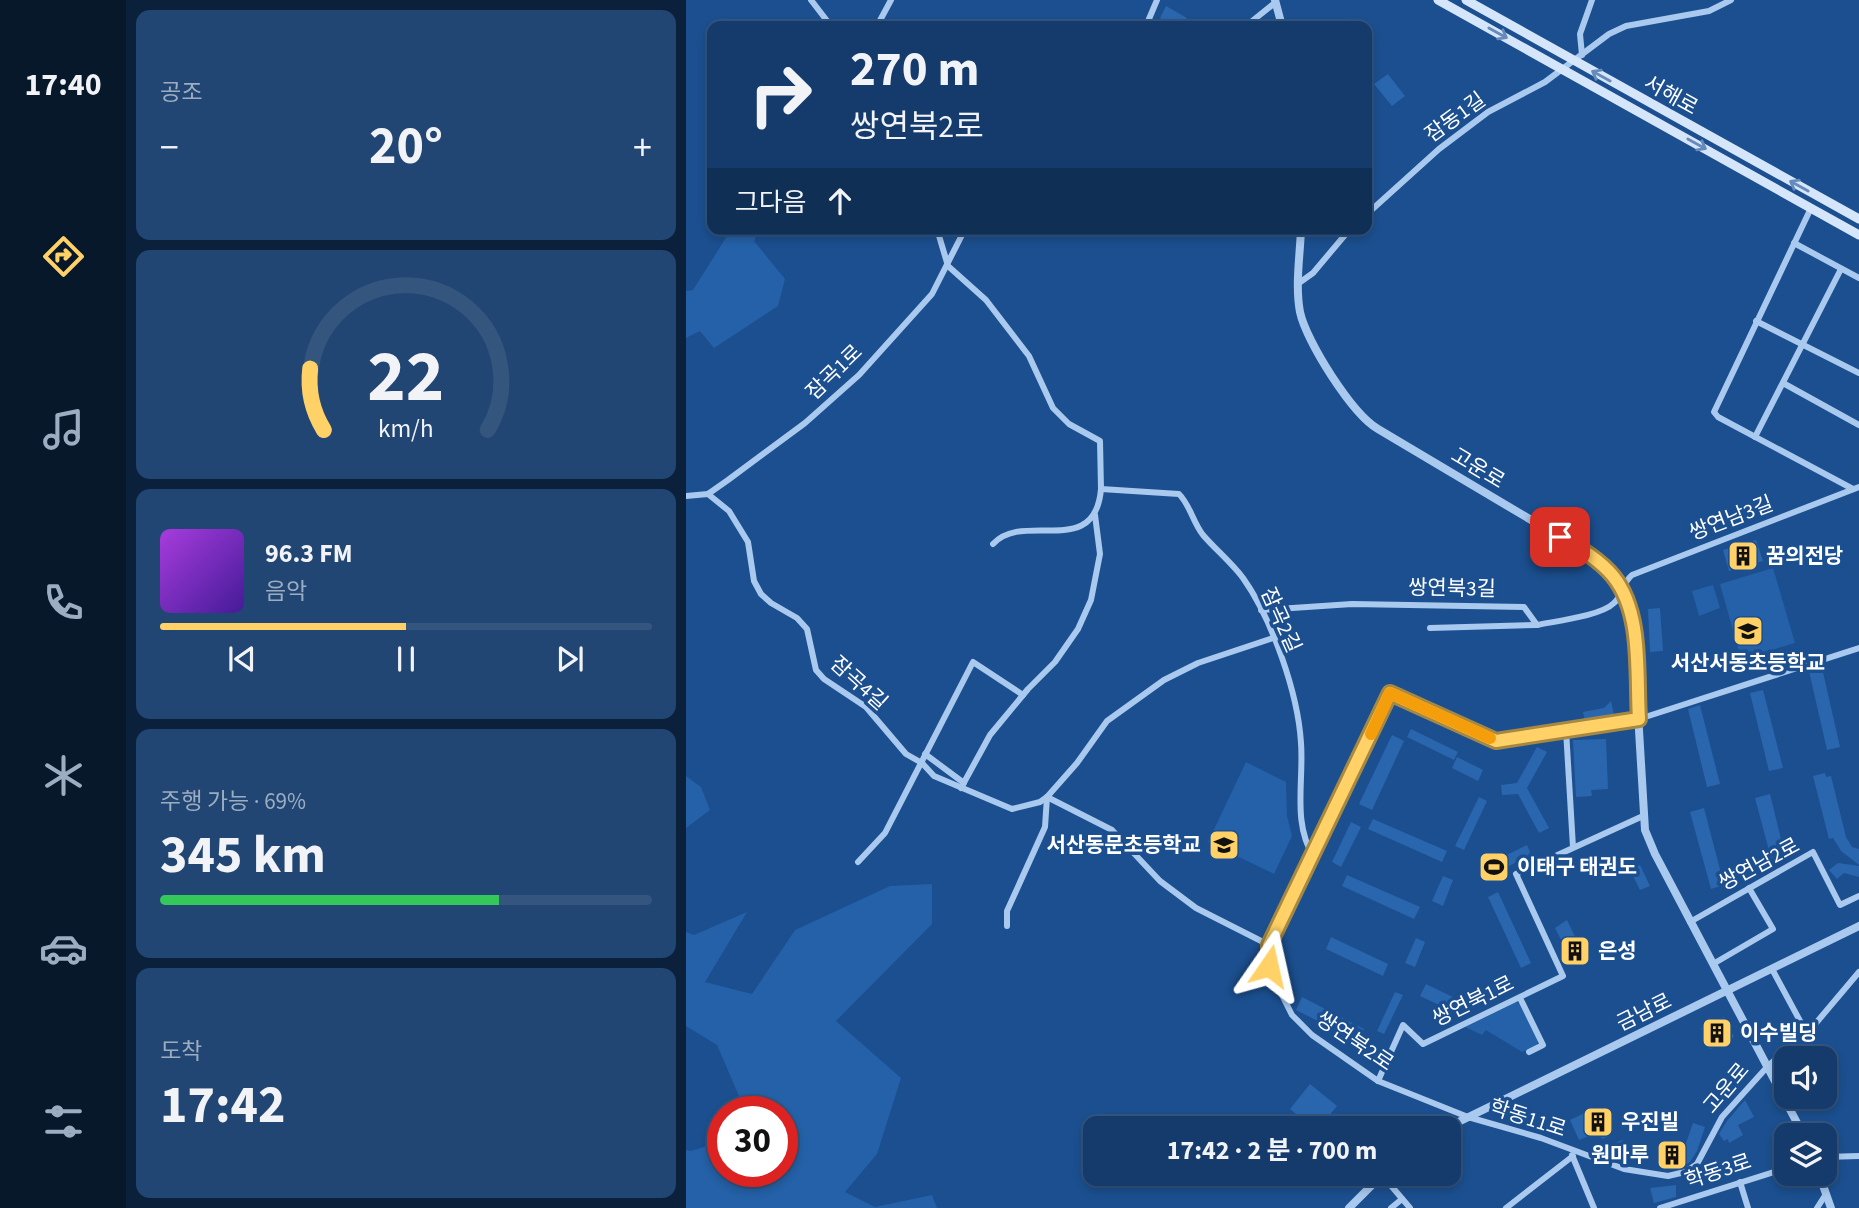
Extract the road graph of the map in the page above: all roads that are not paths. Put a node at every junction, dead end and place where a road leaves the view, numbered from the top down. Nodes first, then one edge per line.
1 (811, 0) edge
2 (891, 0) edge
3 (1157, 0) edge
4 (1438, 0) edge
5 (1465, 0) edge
6 (1592, 0) edge
7 (1731, 0) edge
8 (1275, 1) edge
9 (827, 21) edge
10 (880, 21) edge
11 (1148, 21) edge
12 (1252, 21) edge
13 (1281, 21) edge
14 (1578, 58) junction
15 (1562, 69) junction
16 (1811, 208) junction
17 (1372, 210) edge
18 (1859, 219) edge
19 (939, 235) edge
20 (962, 235) edge
21 (1301, 235) edge
22 (1345, 235) edge
23 (1859, 235) edge
24 (1794, 243) junction
25 (948, 266) junction
26 (1841, 268) junction
27 (1859, 278) edge
28 (1299, 283) junction
29 (1756, 321) junction
30 (1802, 344) junction
31 (1859, 373) edge
32 (1783, 383) junction
33 (1859, 425) edge
34 (1755, 437) junction
35 (1856, 488) edge
36 (1101, 489) junction
37 (708, 494) junction
38 (686, 496) edge
39 (1095, 515) junction
40 (993, 544) dead end
41 (1622, 590) junction
42 (1261, 610) junction
43 (1537, 625) junction
44 (1430, 628) dead end
45 (1273, 638) junction
46 (1859, 648) edge
47 (1023, 695) junction
48 (1639, 719) junction
49 (1566, 730) junction
50 (925, 754) junction
51 (920, 762) junction
52 (962, 785) junction
53 (1046, 797) junction
54 (1643, 816) junction
55 (1573, 847) junction
56 (1314, 857) junction
57 (858, 862) dead end
58 (1749, 888) junction
59 (1859, 896) edge
60 (1690, 922) junction
61 (1007, 926) dead end
62 (1859, 926) edge
63 (1269, 945) junction
64 (1713, 964) junction
65 (1772, 969) junction
66 (1859, 972) edge
67 (1727, 992) junction
68 (1520, 998) junction
69 (1807, 1032) junction
70 (1529, 1052) dead end
71 (1768, 1066) junction
72 (1378, 1081) junction
73 (1468, 1117) junction
74 (1461, 1120) edge
75 (1797, 1123) edge
76 (1572, 1153) junction
77 (1859, 1156) edge
78 (1837, 1157) edge
79 (1774, 1172) edge
80 (1740, 1182) junction
81 (1371, 1186) edge
82 (1391, 1186) edge
83 (1823, 1186) edge
84 (1826, 1194) junction
85 (1402, 1199) junction
86 (1349, 1208) edge
87 (1391, 1208) edge
88 (1410, 1208) edge
89 (1506, 1208) edge
90 (1594, 1208) edge
91 (1660, 1208) edge
92 (1748, 1208) edge
93 (1817, 1208) edge
94 (1830, 1208) edge

1 - 9 street
2 - 10 street
3 - 11 street
4 -> 15 main road, 서해로
5 - 14 main road, 서해로
6 - 14 street
7 - 14 street, 잠동1길
8 - 12 street
8 - 13 street
14 - 15 street, 잠동1길
18 -> 14 main road, 서해로
15 -> 16 main road, 서해로
15 - 17 street, 잠동1길
16 - 23 main road, 서해로
16 - 24 street
19 - 25 street
20 - 25 street, 잠곡1로
21 - 28 street, 고운로
22 - 28 street
24 - 26 street
24 - 29 street
25 - 36 street
25 - 37 street, 잠곡1로
26 - 27 street
26 - 30 street
28 - 41 street, 고운로
29 - 30 street
29 - 34 street
30 - 31 street
30 - 32 street
32 - 33 street
32 - 34 street
34 - 35 street
35 - 41 street, 쌍연남3길
36 - 39 street
36 - 42 street, 잠곡2길
37 - 38 street
37 - 51 street, 잠곡4길
39 - 40 street
39 - 47 street
41 - 43 street
41 - 48 street, 고운로
42 - 43 street, 쌍연북3길
42 - 45 street, 잠곡2길
43 - 44 street
45 - 53 street
45 - 56 street, 잠곡2길
46 - 48 street
47 - 50 street
47 - 52 street
48 - 49 street
48 - 54 street, 고운로
49 - 55 street
49 - 56 street
50 - 51 street
50 - 52 street
51 - 52 street, 잠곡4길
51 - 57 street
52 - 53 street, 잠곡4길
53 - 61 street
53 - 63 street
54 - 55 street
54 - 60 street, 고운로
55 - 68 street, 쌍연북1로
56 - 63 street
58 - 59 street, 쌍연남2로
58 - 60 street, 쌍연남2로
58 - 64 street
60 - 64 street, 고운로
62 - 65 street, 금남로
63 - 72 street, 쌍연북2로
64 - 67 street, 고운로
65 - 67 street, 금남로
65 - 69 street
66 - 69 street, 고운로
67 - 71 street, 고운로
67 - 73 street, 금남로
68 - 70 street
68 - 72 street, 쌍연북1로
69 - 71 street, 고운로
71 - 75 street, 고운로
71 - 76 street, 고운로
72 - 73 street, 쌍연북2로
73 - 74 street, 금남로
73 - 76 street, 학동11로
76 - 89 street, 학동11로
76 - 90 street, 학동11로
77 - 78 street
79 - 80 street, 학동3로
80 - 91 street, 학동3로
80 - 92 street
81 - 86 street
82 - 85 street
83 - 84 street
84 - 93 street
84 - 94 street
85 - 87 street
85 - 88 street

